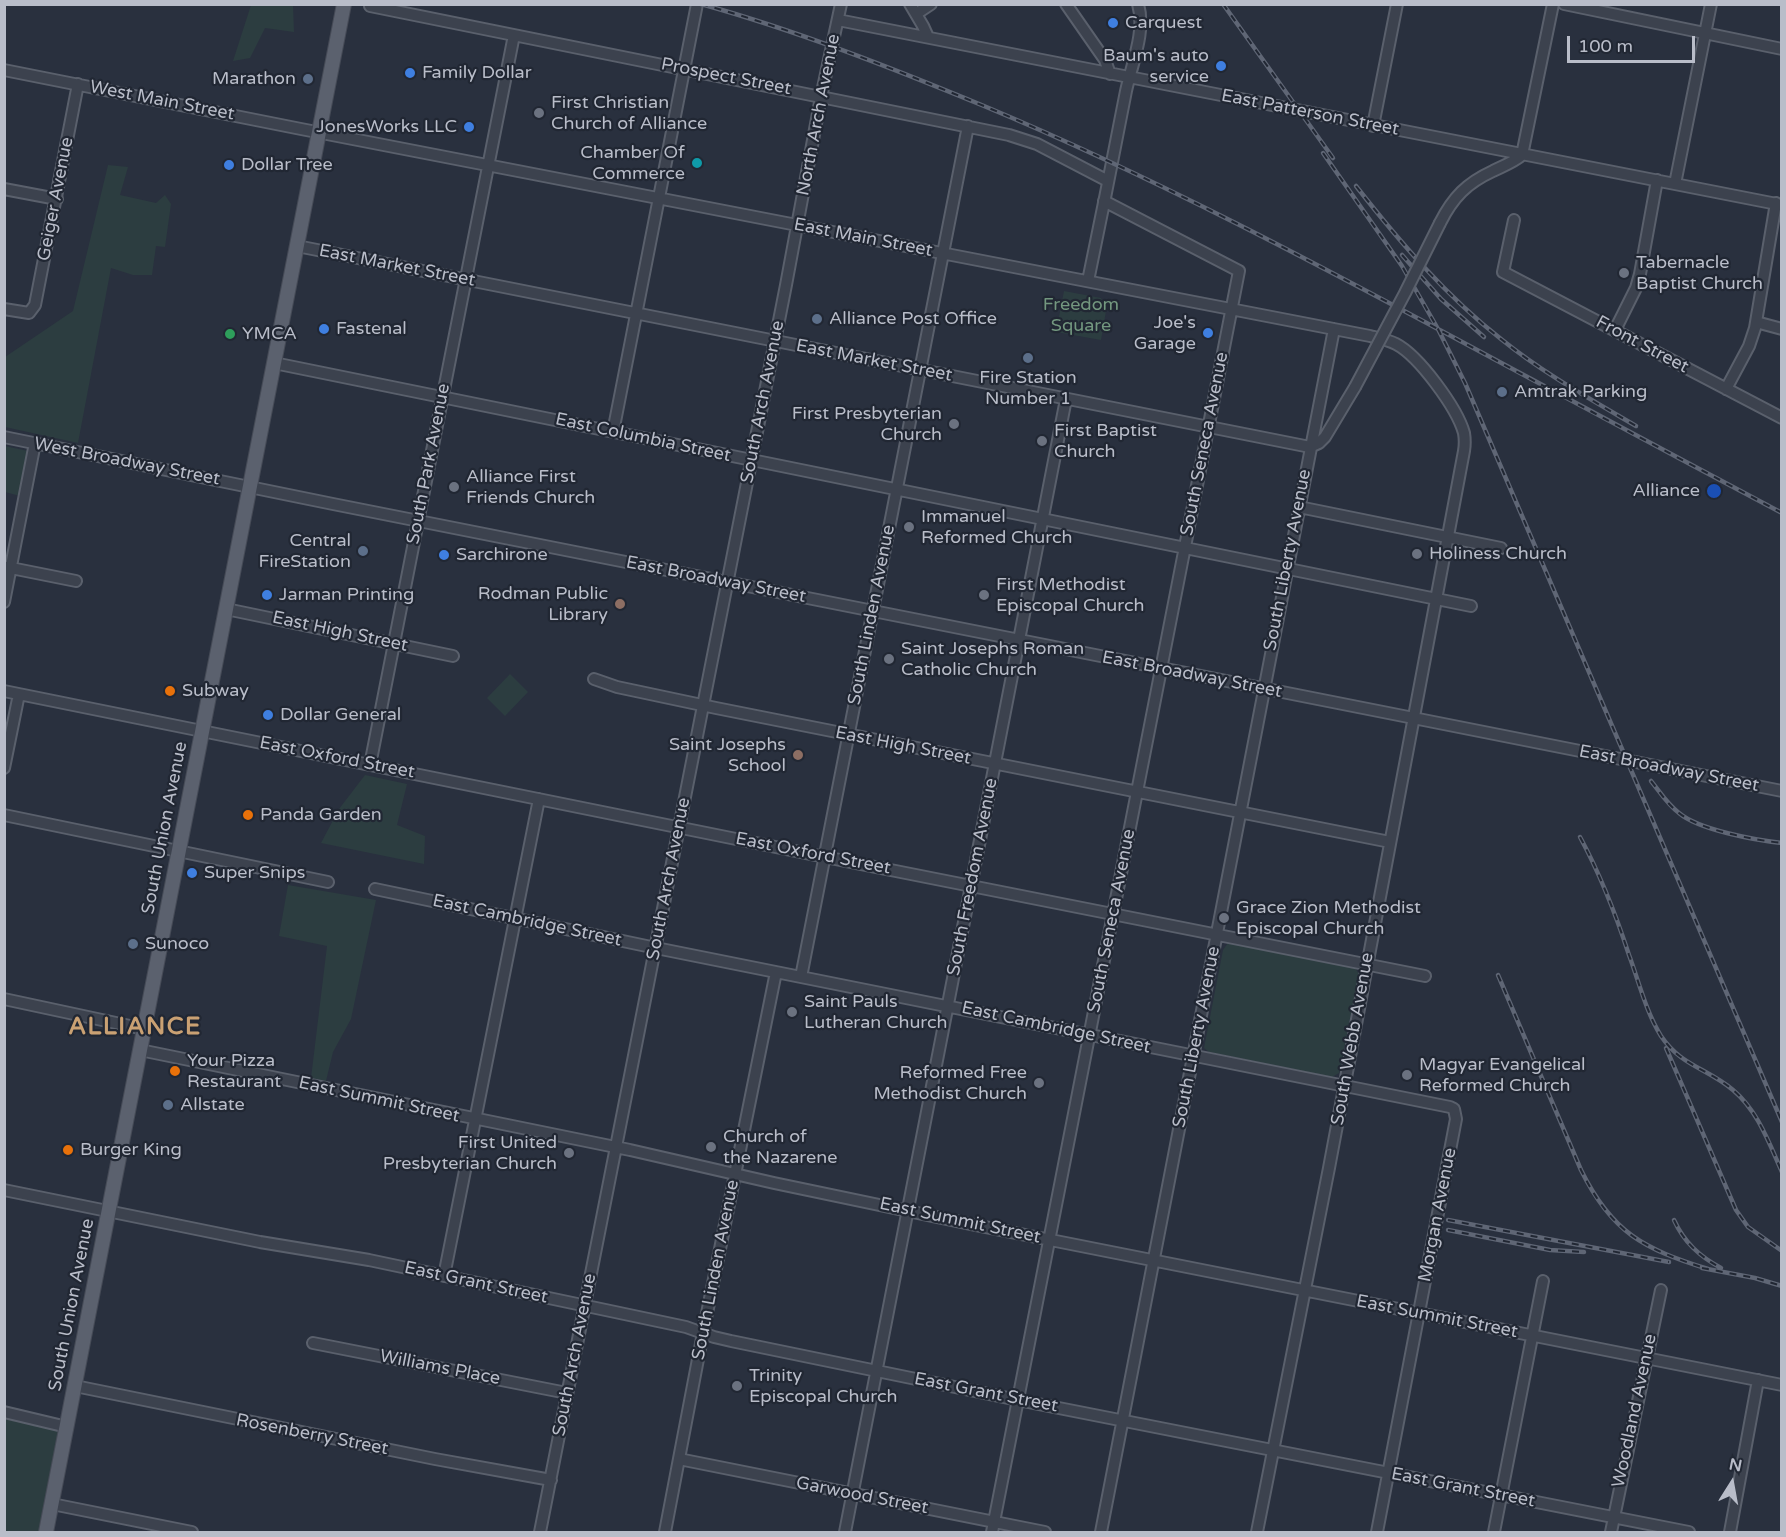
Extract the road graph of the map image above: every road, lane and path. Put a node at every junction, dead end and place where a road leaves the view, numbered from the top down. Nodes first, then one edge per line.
1 (344, 4) edge
2 (697, 4) edge
3 (841, 4) edge
4 (931, 4) edge
5 (1066, 4) edge
6 (1138, 4) edge
7 (1397, 4) edge
8 (1552, 4) edge
9 (1564, 4) edge
10 (1711, 4) edge
11 (370, 6) dead end
12 (913, 9) edge
13 (838, 20) junction
14 (1705, 34) junction
15 (514, 35) junction
16 (928, 38) junction
17 (1782, 49) edge
18 (4, 69) edge
19 (685, 69) junction
20 (1110, 74) junction
21 (1129, 77) junction
22 (78, 84) junction
23 (821, 97) junction
24 (968, 126) junction
25 (1373, 126) junction
26 (319, 131) junction
27 (1522, 155) junction
28 (488, 164) junction
29 (1657, 180) junction
30 (1108, 182) junction
31 (1675, 184) junction
32 (4, 189) edge
33 (660, 198) junction
34 (57, 199) junction
35 (1104, 201) junction
36 (1779, 204) edge
37 (1514, 220) dead end
38 (797, 225) junction
39 (297, 246) junction
40 (942, 253) junction
41 (465, 280) junction
42 (1088, 281) junction
43 (4, 309) edge
44 (1231, 309) junction
45 (637, 314) junction
46 (1756, 322) junction
47 (1334, 329) junction
48 (1782, 329) edge
49 (1615, 330) junction
50 (775, 341) junction
51 (1405, 350) joint
52 (274, 363) junction
53 (920, 370) junction
54 (1726, 389) junction
55 (442, 397) junction
56 (1066, 399) junction
57 (1782, 418) edge
58 (1208, 427) junction
59 (613, 432) junction
60 (4, 437) edge
61 (35, 443) junction
62 (1310, 447) junction
63 (752, 460) junction
64 (250, 487) junction
65 (897, 489) junction
66 (1299, 507) junction
67 (1042, 519) junction
68 (418, 520) junction
69 (1447, 537) junction
70 (1185, 548) junction
71 (1501, 548) dead end
72 (8, 568) edge
73 (1286, 569) junction
74 (76, 581) dead end
75 (727, 583) junction
76 (1436, 599) junction
77 (4, 602) edge
78 (1471, 606) dead end
79 (226, 609) junction
80 (872, 612) junction
81 (1019, 641) junction
82 (394, 643) junction
83 (453, 656) dead end
84 (1161, 669) junction
85 (594, 679) dead end
86 (1263, 689) junction
87 (4, 691) edge
88 (19, 694) junction
89 (703, 705) junction
90 (1413, 719) junction
91 (202, 731) junction
92 (849, 735) junction
93 (995, 764) junction
94 (370, 765) junction
95 (4, 768) edge
96 (1782, 791) edge
97 (1136, 792) junction
98 (540, 799) junction
99 (1240, 813) junction
100 (4, 815) edge
101 (680, 827) junction
102 (1390, 842) junction
103 (179, 851) junction
104 (825, 857) junction
105 (328, 882) dead end
106 (971, 885) junction
107 (375, 889) dead end
108 (1113, 914) junction
109 (515, 919) junction
110 (1217, 935) junction
111 (656, 948) junction
112 (1366, 965) junction
113 (776, 972) junction
114 (1425, 976) dead end
115 (801, 977) junction
116 (4, 999) edge
117 (948, 1006) junction
118 (144, 1029) junction
119 (1090, 1035) junction
120 (140, 1050) junction
121 (1193, 1056) junction
122 (1345, 1086) junction
123 (1454, 1109) joint
124 (474, 1119) junction
125 (616, 1147) junction
126 (735, 1174) junction
127 (4, 1190) edge
128 (908, 1210) junction
129 (109, 1212) junction
130 (1049, 1240) junction
131 (1153, 1261) junction
132 (444, 1276) junction
133 (1543, 1281) dead end
134 (1661, 1290) dead end
135 (1304, 1291) junction
136 (585, 1306) junction
137 (1419, 1313) junction
138 (703, 1333) junction
139 (1532, 1336) junction
140 (313, 1343) dead end
141 (1646, 1358) junction
142 (877, 1372) junction
143 (1758, 1380) junction
144 (1782, 1385) edge
145 (75, 1386) junction
146 (567, 1392) junction
147 (1018, 1400) junction
148 (4, 1412) edge
149 (1122, 1420) junction
150 (67, 1427) junction
151 (1273, 1451) junction
152 (679, 1459) junction
153 (1389, 1474) junction
154 (551, 1480) junction
155 (852, 1494) junction
156 (1502, 1496) junction
157 (52, 1504) junction
158 (1614, 1518) junction
159 (993, 1527) edge
160 (46, 1533) edge
161 (192, 1533) edge
162 (540, 1533) edge
163 (665, 1533) edge
164 (845, 1533) edge
165 (1045, 1533) edge
166 (1101, 1533) edge
167 (1257, 1533) edge
168 (1377, 1533) edge
169 (1494, 1533) edge
170 (1611, 1533) edge
171 (1689, 1533) edge
172 (1730, 1533) edge

1 - 26 main road, South Union Avenue
2 - 19 street
3 - 13 street, North Arch Avenue
4 - 12 street
5 - 20 street
6 - 21 street
7 - 25 street
8 - 27 street
9 - 14 street
10 - 14 street
11 - 15 street, Prospect Street
12 - 16 street
13 - 16 street, East Patterson Street
13 - 23 street, North Arch Avenue
14 - 17 street
14 - 31 street
15 - 19 street, Prospect Street
15 - 28 street, South Park Avenue
16 - 20 street, East Patterson Street
18 - 22 street, West Main Street
19 - 23 street, Prospect Street
19 - 33 street
20 - 21 street, East Patterson Street
21 - 25 street, East Patterson Street
21 - 30 street
22 - 26 street, West Main Street
22 - 34 street, Geiger Avenue
23 - 24 street, Prospect Street
23 - 38 street, North Arch Avenue
24 - 30 street, Prospect Street
24 - 40 street, South Linden Avenue
25 - 27 street, East Patterson Street
26 - 28 street, East Main Street
26 - 39 main road, South Union Avenue
27 - 29 street, East Patterson Street
27 - 62 street, bridge
28 - 33 street, East Main Street
28 - 41 street, South Park Avenue
29 - 31 street, East Patterson Street
29 - 49 street
30 - 35 street
31 - 36 street, East Patterson Street
32 - 34 street
33 - 38 street, East Main Street
33 - 45 street
34 - 43 street, Geiger Avenue
35 - 42 street
35 - 44 street, South Seneca Avenue
36 - 46 street
37 - 49 street, Front Street
38 - 40 street, East Main Street
38 - 50 street, South Arch Avenue
39 - 41 street, East Market Street
39 - 52 main road, South Union Avenue
40 - 42 street, East Main Street
40 - 53 street, South Linden Avenue
41 - 45 street, East Market Street
41 - 55 street, South Park Avenue
42 - 44 street, East Main Street
44 - 47 street, East Main Street
44 - 58 street, South Seneca Avenue
45 - 50 street, East Market Street
45 - 59 street
46 - 48 street
46 - 54 street
47 - 51 street, East Main Street
47 - 62 street, South Liberty Avenue
49 - 54 street, Front Street
50 - 53 street, East Market Street
50 - 63 street, South Arch Avenue
51 - 69 street, South Webb Avenue
52 - 55 street, East Columbia Street
52 - 64 main road, South Union Avenue
53 - 56 street, East Market Street
53 - 65 street, South Linden Avenue
54 - 57 street, Front Street
55 - 59 street, East Columbia Street
55 - 68 street, South Park Avenue
56 - 58 street, East Market Street
56 - 67 street, South Freedom Avenue
58 - 62 street, East Market Street
58 - 70 street, South Seneca Avenue
59 - 63 street, East Columbia Street
60 - 61 street, West Broadway Street
61 - 64 street, West Broadway Street
61 - 72 street
62 - 66 street, South Liberty Avenue
63 - 65 street, East Columbia Street
63 - 75 street, South Arch Avenue
64 - 68 street, East Broadway Street
64 - 79 main road, South Union Avenue
65 - 67 street, East Columbia Street
65 - 80 street, South Linden Avenue
66 - 69 street
66 - 73 street, South Liberty Avenue
67 - 70 street, East Columbia Street
67 - 81 street, South Freedom Avenue
68 - 75 street, East Broadway Street
68 - 82 street, South Park Avenue
69 - 71 street
69 - 76 street, South Webb Avenue
70 - 73 street, East Columbia Street
70 - 84 street, South Seneca Avenue
72 - 74 street
72 - 77 street
73 - 76 street, East Columbia Street
73 - 86 street, South Liberty Avenue
75 - 80 street, East Broadway Street
75 - 89 street, South Arch Avenue
76 - 78 street, East Columbia Street
76 - 90 street, South Webb Avenue
79 - 82 street, East High Street
79 - 91 main road, South Union Avenue
80 - 81 street, East Broadway Street
80 - 92 street, South Linden Avenue
81 - 84 street, East Broadway Street
81 - 93 street, South Freedom Avenue
82 - 83 street, East High Street
82 - 94 street, South Park Avenue
84 - 86 street, East Broadway Street
84 - 97 street, South Seneca Avenue
85 - 89 street, East High Street
86 - 90 street, East Broadway Street
86 - 99 street, South Liberty Avenue
87 - 88 street, East Oxford Street
88 - 91 street, East Oxford Street
88 - 95 street
89 - 92 street, East High Street
89 - 101 street, South Arch Avenue
90 - 96 street, East Broadway Street
90 - 102 street, South Webb Avenue
91 - 94 street, East Oxford Street
91 - 103 main road, South Union Avenue
92 - 93 street, East High Street
92 - 104 street, South Linden Avenue
93 - 97 street, East High Street
93 - 106 street, South Freedom Avenue
94 - 98 street, East Oxford Street
97 - 99 street, East High Street
97 - 108 street, South Seneca Avenue
98 - 101 street, East Oxford Street
98 - 109 street
99 - 102 street, East High Street
99 - 110 street, South Liberty Avenue
100 - 103 street
101 - 104 street, East Oxford Street
101 - 111 street, South Arch Avenue
102 - 112 street, South Webb Avenue
103 - 105 street
103 - 118 main road, South Union Avenue
104 - 106 street, East Oxford Street
104 - 115 street, South Linden Avenue
106 - 108 street, East Oxford Street
106 - 117 street, South Freedom Avenue
107 - 109 street, East Cambridge Street
108 - 110 street, East Oxford Street
108 - 119 street, South Seneca Avenue
109 - 111 street, East Cambridge Street
109 - 124 street
110 - 112 street, East Oxford Street
110 - 121 street, South Liberty Avenue
111 - 113 street, East Cambridge Street
111 - 125 street, South Arch Avenue
112 - 114 street, East Oxford Street
112 - 122 street, South Webb Avenue
113 - 115 street, East Cambridge Street
113 - 126 street, South Linden Avenue
115 - 117 street, East Cambridge Street
116 - 118 street
117 - 119 street, East Cambridge Street
117 - 128 street, South Freedom Avenue
118 - 120 main road, South Union Avenue
119 - 121 street, East Cambridge Street
119 - 130 street, South Seneca Avenue
120 - 124 street, East Summit Street
120 - 129 main road, South Union Avenue
121 - 122 street, East Cambridge Street
121 - 131 street, South Liberty Avenue
122 - 123 street, East Cambridge Street
122 - 135 street, South Webb Avenue
123 - 137 street, Morgan Avenue
124 - 125 street, East Summit Street
124 - 132 street
125 - 126 street, East Summit Street
125 - 136 street, South Arch Avenue
126 - 128 street, East Summit Street
126 - 138 street, South Linden Avenue
127 - 129 street, East Grant Street
128 - 130 street, East Summit Street
128 - 142 street, South Freedom Avenue
129 - 132 street, East Grant Street
129 - 145 main road, South Union Avenue
130 - 131 street, East Summit Street
130 - 147 street, South Seneca Avenue
131 - 135 street, East Summit Street
131 - 149 street, South Liberty Avenue
132 - 136 street, East Grant Street
133 - 139 street
134 - 141 street, Woodland Avenue
135 - 137 street, East Summit Street
135 - 151 street, South Webb Avenue
136 - 138 street, East Grant Street
136 - 146 street, South Arch Avenue
137 - 139 street, East Summit Street
137 - 153 street, Morgan Avenue
138 - 142 street, East Grant Street
138 - 152 street, South Linden Avenue
139 - 141 street, East Summit Street
139 - 156 street
140 - 146 street, Williams Place
141 - 143 street, East Summit Street
141 - 158 street, Woodland Avenue
142 - 147 street, East Grant Street
142 - 155 street, South Freedom Avenue
143 - 144 street, East Summit Street
143 - 172 street
145 - 150 main road, South Union Avenue
145 - 154 street, Rosenberry Street
146 - 154 street, South Arch Avenue
147 - 149 street, East Grant Street
147 - 159 street, South Seneca Avenue
148 - 150 street
149 - 151 street, East Grant Street
149 - 166 street, South Liberty Avenue
150 - 157 main road, South Union Avenue
151 - 153 street, East Grant Street
151 - 167 street, South Webb Avenue
152 - 155 street, Garwood Street
152 - 163 street, South Linden Avenue
153 - 156 street, East Grant Street
153 - 168 street, Morgan Avenue
154 - 162 street, South Arch Avenue
155 - 159 street, Garwood Street
155 - 164 street, South Freedom Avenue
156 - 158 street, East Grant Street
156 - 169 street
157 - 160 main road, South Union Avenue
157 - 161 street
158 - 170 street, Woodland Avenue
158 - 171 street, East Grant Street
159 - 165 street, Garwood Street

